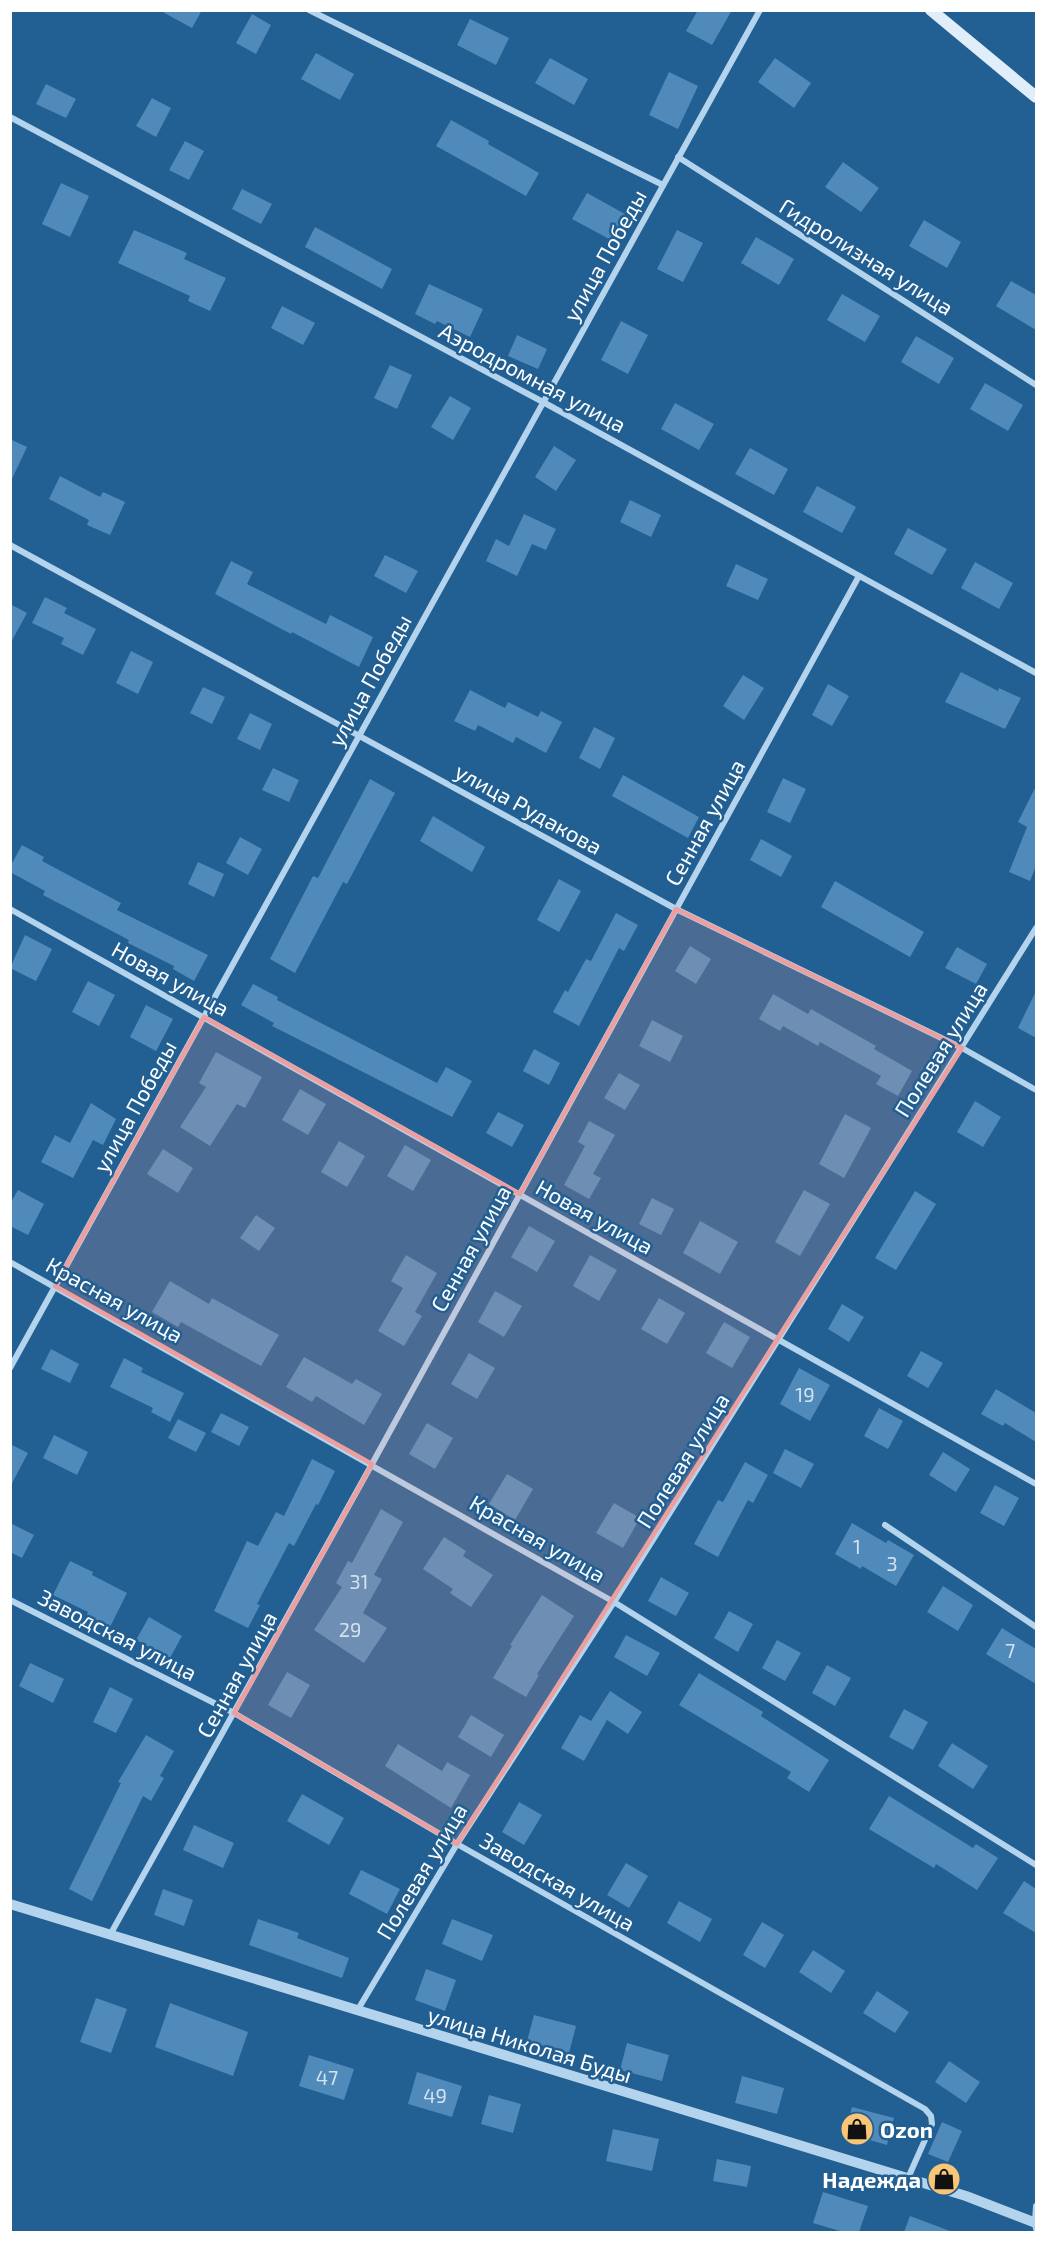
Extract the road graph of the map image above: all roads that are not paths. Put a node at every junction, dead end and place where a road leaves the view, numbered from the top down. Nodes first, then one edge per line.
1 (309, 10) edge
2 (760, 10) edge
3 (931, 10) edge
4 (1036, 97) edge
5 (10, 117) edge
6 (678, 157) junction
7 (663, 185) junction
8 (1036, 385) edge
9 (543, 402) junction
10 (10, 545) edge
11 (859, 576) junction
12 (1036, 673) edge
13 (360, 735) junction
14 (10, 909) edge
15 (676, 909) junction
16 (1036, 928) edge
17 (204, 1017) junction
18 (962, 1048) junction
19 (1036, 1090) edge
20 (520, 1194) junction
21 (10, 1262) edge
22 (55, 1286) junction
23 (779, 1339) junction
24 (10, 1368) edge
25 (372, 1464) junction
26 (1036, 1485) edge
27 (885, 1525) dead end
28 (10, 1600) edge
29 (614, 1602) junction
30 (1036, 1627) edge
31 (234, 1713) junction
32 (457, 1844) junction
33 (1036, 1866) edge
34 (10, 1904) edge
35 (110, 1936) junction
36 (357, 2012) junction
37 (908, 2178) junction
38 (1036, 2206) edge
39 (1036, 2225) edge

1 - 7 street
2 - 6 street, улица Победы
3 - 4 main road
5 - 9 street, Аэродромная улица
6 - 7 street, улица Победы
6 - 8 street, Гидролизная улица
7 - 9 street, улица Победы
9 - 11 street, Аэродромная улица
9 - 13 street, улица Победы
10 - 13 street, улица Рудакова
11 - 12 street, Аэродромная улица
11 - 15 street, Сенная улица
13 - 15 street, улица Рудакова
13 - 17 street, улица Победы
14 - 17 street, Новая улица
15 - 18 street, улица Рудакова
15 - 20 street, Сенная улица
16 - 18 street, Полевая улица
17 - 20 street, Новая улица
17 - 22 street, улица Победы
18 - 19 street, улица Рудакова
18 - 23 street, Полевая улица
20 - 23 street, Новая улица
20 - 25 street, Сенная улица
21 - 22 street, Красная улица
22 - 24 street, улица Победы
22 - 25 street, Красная улица
23 - 26 street, Новая улица
23 - 29 street, Полевая улица
25 - 29 street, Красная улица
25 - 31 street, Сенная улица
27 - 30 street
28 - 31 street, Заводская улица
29 - 32 street, Полевая улица
29 - 33 street, Красная улица
31 - 32 street, Заводская улица
31 - 35 street, Сенная улица
32 - 36 street, Полевая улица
32 - 37 street, Заводская улица
34 - 35 street, улица Николая Буды
35 - 36 street, улица Николая Буды
36 - 37 street, улица Николая Буды
37 - 39 street, улица Николая Буды
38 - 39 street

